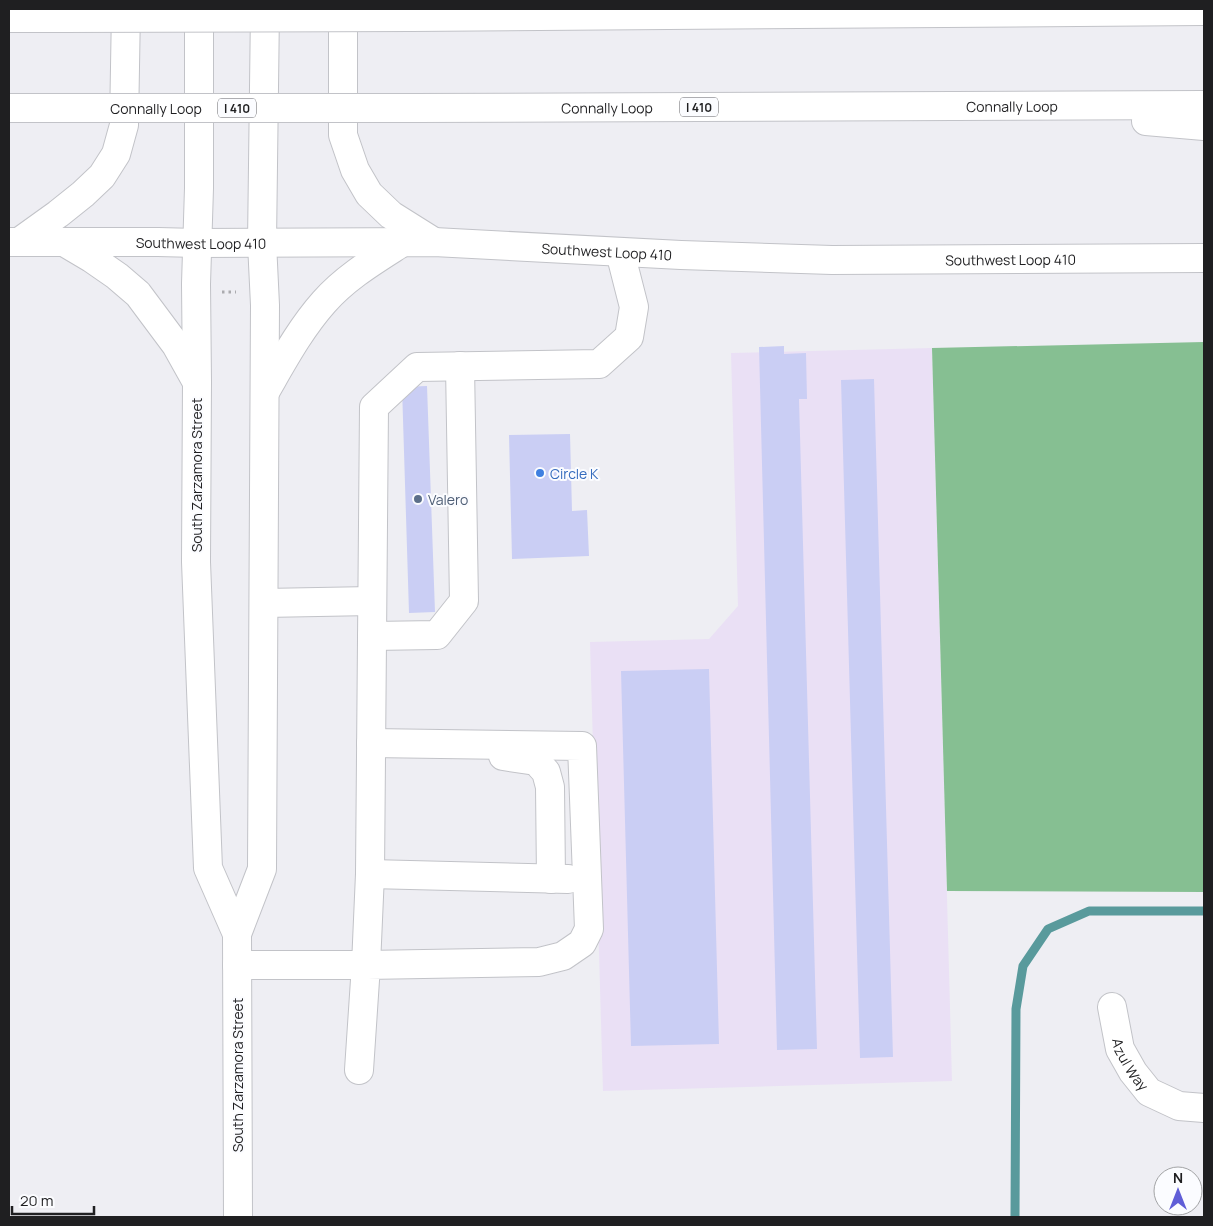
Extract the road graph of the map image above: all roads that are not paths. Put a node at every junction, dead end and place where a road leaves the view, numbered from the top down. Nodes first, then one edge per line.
1 (126, 9) edge
2 (199, 9) edge
3 (265, 9) edge
4 (343, 9) edge
5 (1204, 11) edge
6 (9, 18) edge
7 (1204, 105) edge
8 (985, 106) junction
9 (9, 108) edge
10 (1204, 126) edge
11 (14, 242) edge
12 (64, 242) junction
13 (403, 242) junction
14 (434, 242) junction
15 (197, 243) junction
16 (262, 243) junction
17 (620, 252) junction
18 (1204, 258) edge
19 (460, 366) junction
20 (197, 382) junction
21 (264, 393) junction
22 (372, 601) junction
23 (264, 603) junction
24 (372, 636) junction
25 (378, 742) junction
26 (370, 874) junction
27 (551, 879) junction
28 (587, 879) junction
29 (237, 934) junction
30 (237, 965) junction
31 (366, 965) junction
32 (1112, 1007) dead end
33 (360, 1070) dead end
34 (1204, 1108) edge
35 (238, 1217) edge

1 - 11 main road
2 - 15 main road, South Zarzamora Street
3 - 16 main road, South Zarzamora Street
4 - 14 main road
5 - 6 main road, bridge
7 - 8 main road, Connally Loop / I 410
8 - 9 main road, Connally Loop / I 410, bridge
8 - 10 main road
11 - 12 main road, Southwest Loop 410
12 - 15 main road, Southwest Loop 410
12 - 20 main road
13 - 14 main road, Southwest Loop 410
13 - 16 main road, Southwest Loop 410
13 - 21 main road
14 - 17 main road, Southwest Loop 410
15 - 16 main road, Southwest Loop 410
15 - 20 main road, South Zarzamora Street
16 - 21 main road, South Zarzamora Street
17 - 18 main road, Southwest Loop 410
17 - 19 main road
19 - 22 main road
19 - 24 main road
20 - 29 main road, South Zarzamora Street
21 - 23 main road, South Zarzamora Street
22 - 23 main road
22 - 24 main road
23 - 29 main road, South Zarzamora Street
24 - 25 main road
25 - 26 main road
25 - 27 main road
25 - 28 main road
26 - 27 main road
26 - 31 main road
27 - 28 main road
28 - 31 main road
29 - 30 main road, South Zarzamora Street
30 - 31 main road
30 - 35 main road, South Zarzamora Street
31 - 33 main road
32 - 34 main road, Azul Way

